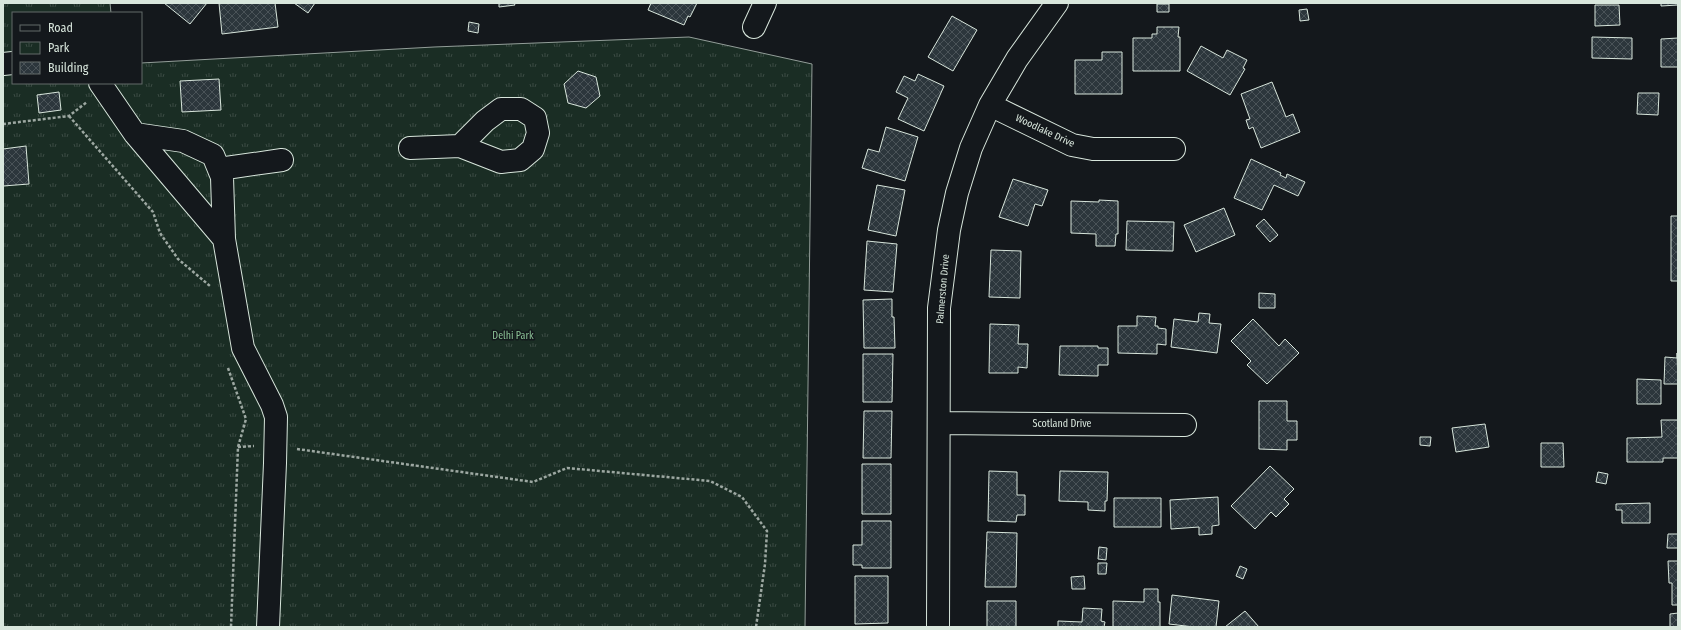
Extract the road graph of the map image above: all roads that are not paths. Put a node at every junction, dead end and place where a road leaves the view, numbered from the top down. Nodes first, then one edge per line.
1 (765, 3) edge
2 (1057, 3) edge
3 (754, 27) dead end
4 (102, 86) edge
5 (990, 105) junction
6 (135, 134) junction
7 (460, 146) dead end
8 (410, 148) dead end
9 (1174, 149) dead end
10 (282, 160) dead end
11 (219, 169) junction
12 (224, 238) junction
13 (939, 423) junction
14 (1185, 425) dead end
15 (268, 627) edge
16 (938, 627) edge

1 - 3 street
2 - 5 street, Palmerston Drive
4 - 6 street
5 - 9 street, Woodlake Drive
5 - 13 street, Palmerston Drive
6 - 11 street
6 - 12 street
7 - 8 street
10 - 11 street
11 - 12 street
12 - 15 street
13 - 14 street, Scotland Drive
13 - 16 street, Palmerston Drive

